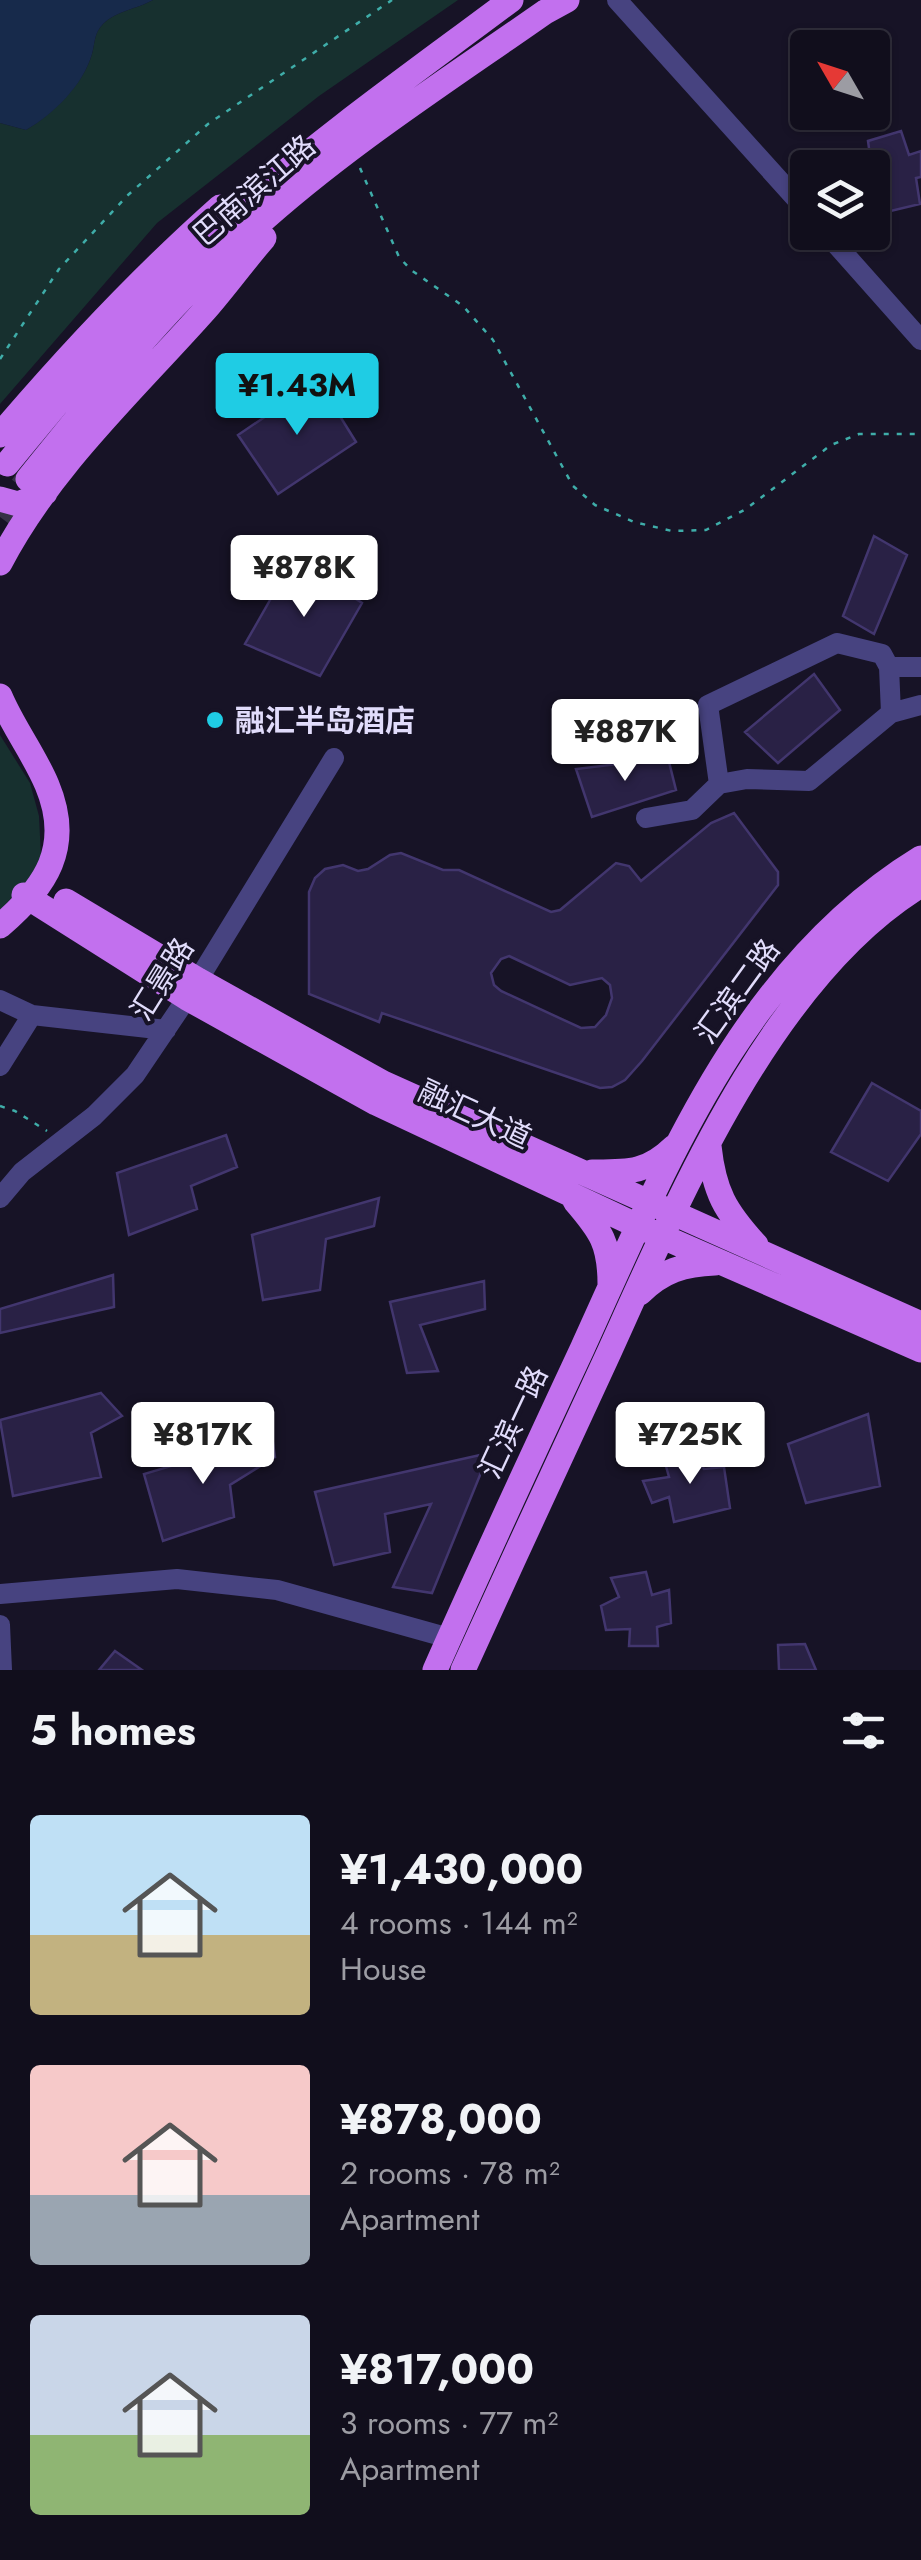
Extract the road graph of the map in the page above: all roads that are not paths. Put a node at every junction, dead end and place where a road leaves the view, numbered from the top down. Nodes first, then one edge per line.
1 (510, 0) edge
2 (568, 0) edge
3 (617, 0) edge
4 (346, 138) junction
5 (790, 192) edge
6 (842, 250) edge
7 (921, 340) edge
8 (0, 436) edge
9 (27, 479) junction
10 (0, 499) edge
11 (0, 564) edge
12 (889, 667) junction
13 (921, 667) edge
14 (0, 696) edge
15 (921, 705) edge
16 (891, 713) junction
17 (0, 719) edge
18 (334, 758) dead end
19 (719, 784) junction
20 (646, 818) dead end
21 (921, 858) edge
22 (921, 885) edge
23 (33, 891) junction
24 (0, 916) edge
25 (0, 926) edge
26 (192, 989) junction
27 (0, 1000) edge
28 (32, 1016) junction
29 (166, 1030) junction
30 (0, 1066) edge
31 (682, 1140) junction
32 (709, 1146) junction
33 (575, 1182) junction
34 (0, 1198) edge
35 (650, 1200) junction
36 (674, 1211) junction
37 (650, 1231) junction
38 (763, 1252) junction
39 (721, 1262) junction
40 (621, 1294) junction
41 (921, 1324) edge
42 (921, 1350) edge
43 (0, 1594) edge
44 (0, 1625) edge
45 (449, 1638) junction
46 (2, 1670) edge
47 (435, 1670) edge
48 (463, 1670) edge

1 - 4 main road, 巴南滨江路
2 - 4 main road, 巴南滨江路
3 - 5 street
4 - 8 main road
4 - 9 main road, 巴南滨江路
4 - 9 main road, 巴南滨江路
6 - 7 street
9 - 10 main road
9 - 11 main road
12 - 13 street
12 - 16 street
12 - 19 street
14 - 23 main road
15 - 16 street
16 - 19 street
17 - 23 main road
18 - 26 street, 汇景路
19 - 20 street
21 - 31 main road, 汇滨二路
22 - 32 main road, 汇滨二路
23 - 24 main road
23 - 25 main road
23 - 26 main road, 融汇大道
26 - 29 street, 汇景路
26 - 33 main road, 融汇大道
27 - 28 street
28 - 29 street
28 - 30 street
29 - 34 street, 汇景路
31 - 33 main road
31 - 35 main road, 汇滨二路
32 - 36 main road, 汇滨二路
32 - 38 main road
33 - 35 main road, 融汇大道
33 - 37 main road, 融汇大道
33 - 40 main road
35 - 36 main road, 融汇大道
35 - 37 main road, 汇滨一路
36 - 37 main road, 汇滨一路
36 - 38 main road, 融汇大道
37 - 39 main road, 融汇大道
37 - 40 main road, 汇滨一路
38 - 41 main road, 融汇大道
39 - 40 main road
39 - 42 main road, 融汇大道
40 - 45 main road, 汇滨一路
40 - 48 main road, 汇滨一路
43 - 45 street
44 - 46 street
45 - 47 main road, 汇滨一路

